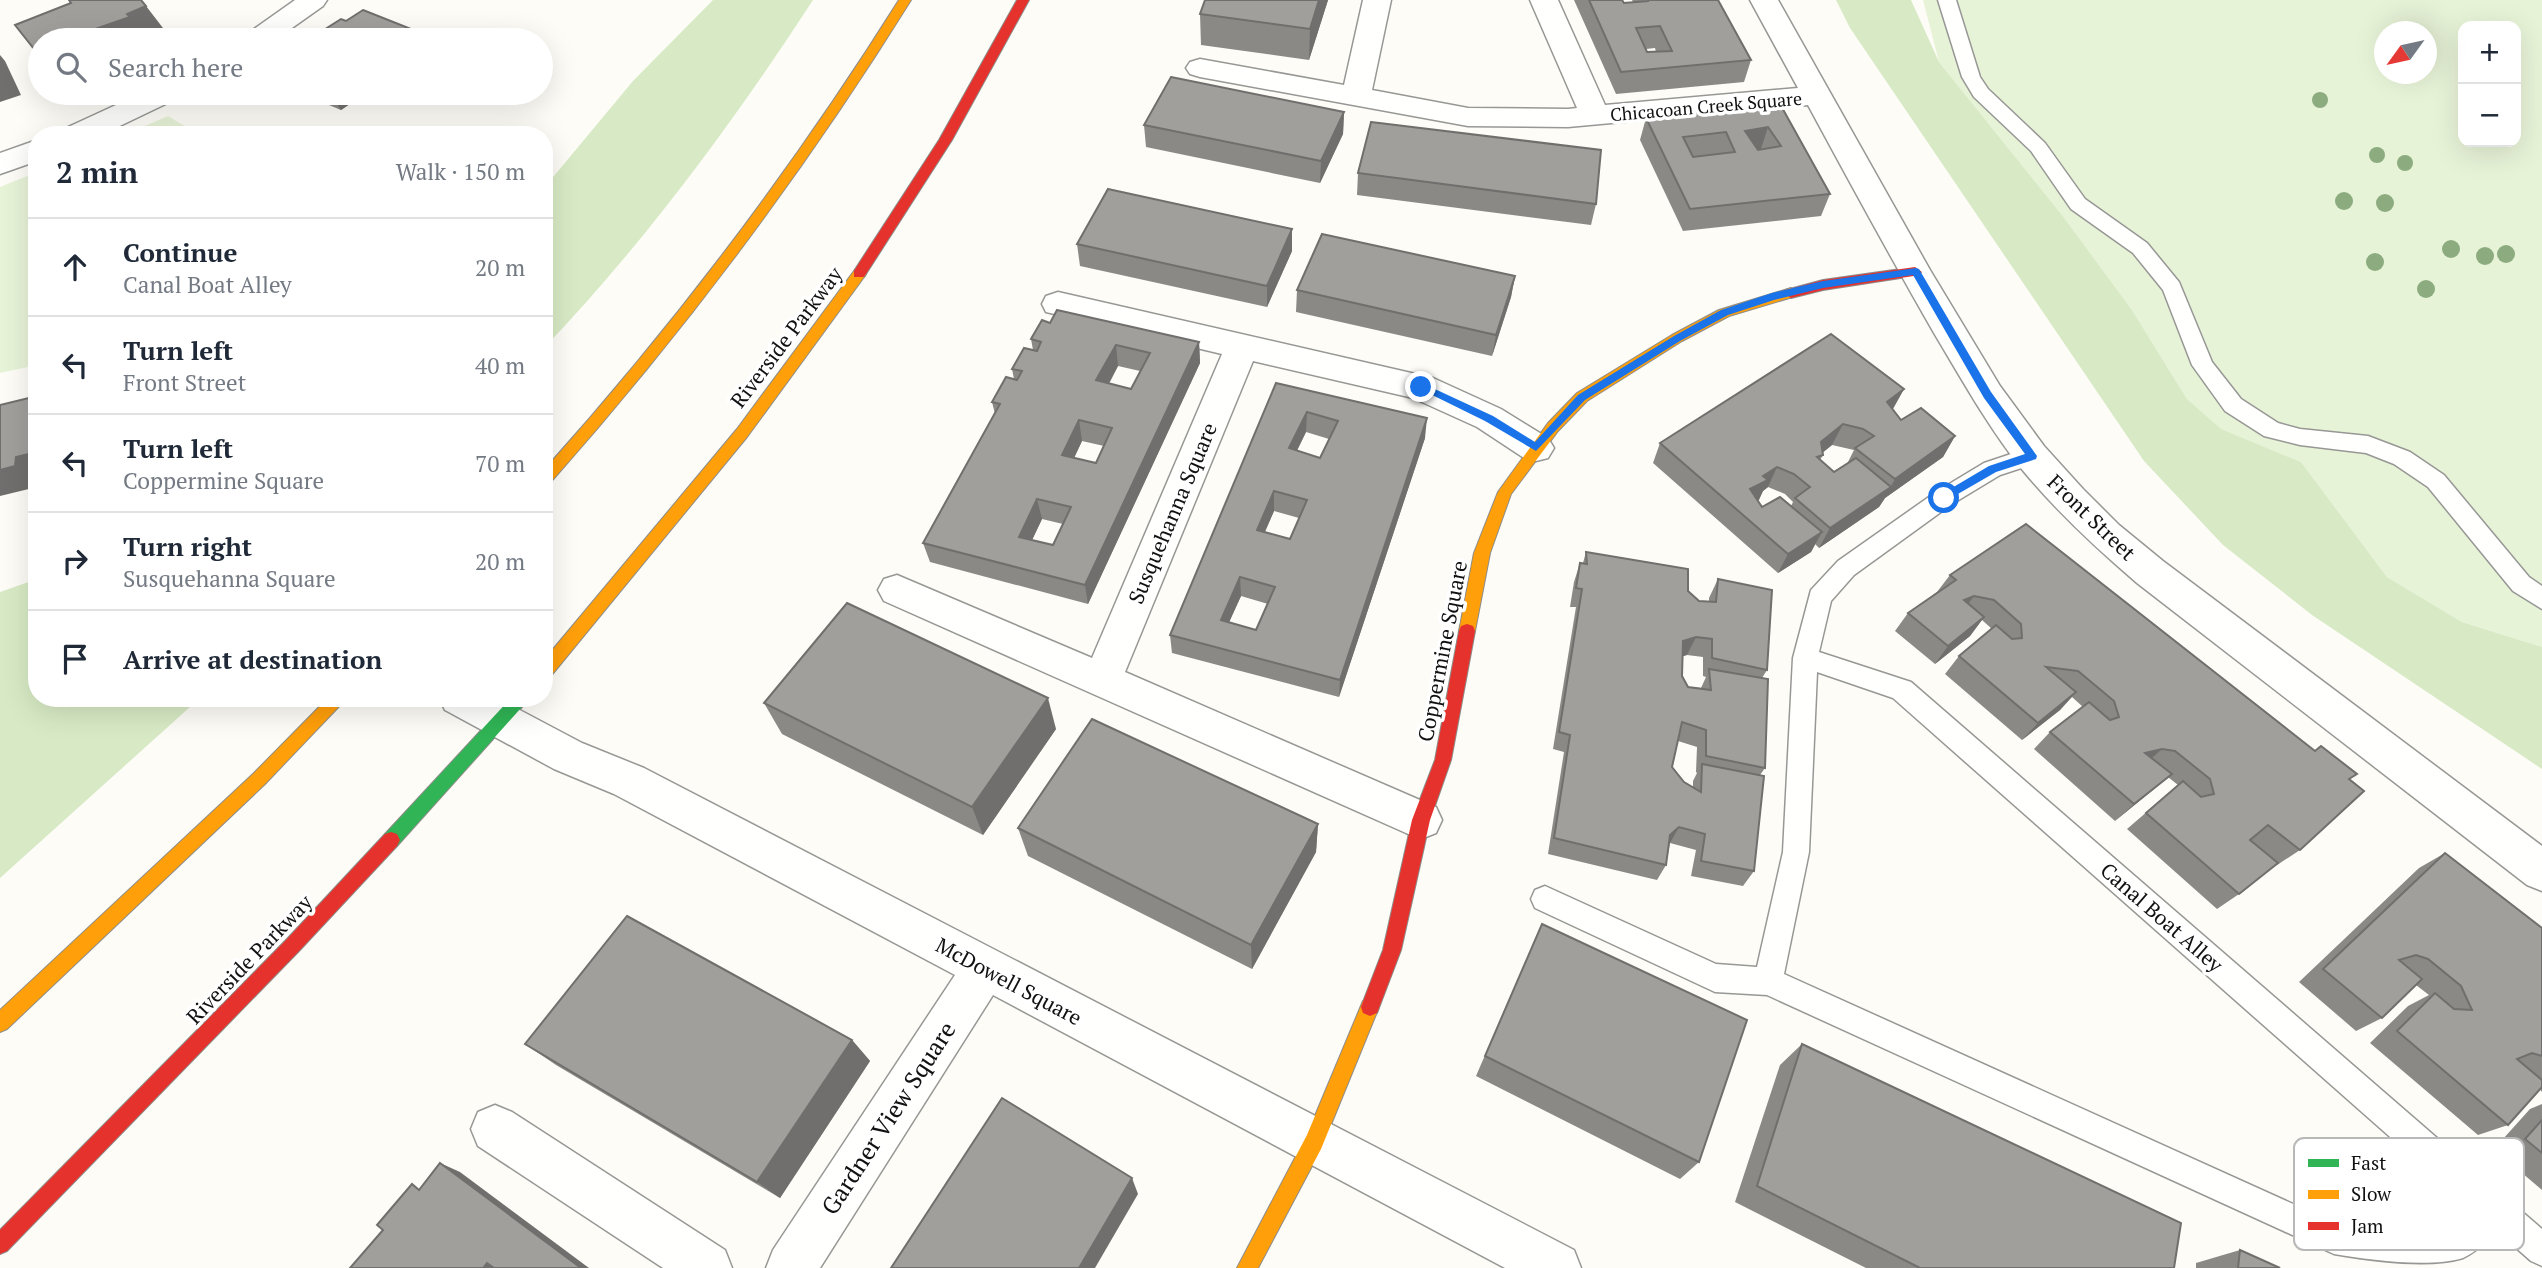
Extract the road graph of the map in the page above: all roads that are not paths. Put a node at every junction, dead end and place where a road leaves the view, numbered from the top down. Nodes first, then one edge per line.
1 (313, 0) edge
2 (905, 0) edge
3 (1023, 0) edge
4 (1377, 0) edge
5 (1544, 0) edge
6 (1764, 0) edge
7 (1947, 0) edge
8 (274, 28) edge
9 (1200, 68) dead end
10 (1817, 95) junction
11 (1356, 97) junction
12 (140, 105) edge
13 (1595, 116) junction
14 (95, 126) edge
15 (28, 153) edge
16 (0, 164) edge
17 (1916, 272) junction
18 (1058, 303) dead end
19 (1242, 346) junction
20 (1536, 447) junction
21 (2032, 456) junction
22 (553, 470) edge
23 (897, 590) dead end
24 (2542, 600) edge
25 (1805, 658) junction
26 (553, 661) edge
27 (1102, 680) junction
28 (330, 707) edge
29 (512, 710) edge
30 (1421, 820) junction
31 (2542, 872) edge
32 (1545, 899) dead end
33 (985, 968) junction
34 (1768, 981) junction
35 (0, 1023) edge
36 (495, 1129) dead end
37 (2415, 1138) edge
38 (1314, 1142) junction
39 (2294, 1220) edge
40 (2524, 1234) edge
41 (0, 1244) edge
42 (2542, 1250) edge
43 (707, 1268) edge
44 (791, 1268) edge
45 (1247, 1268) edge
46 (1556, 1268) edge

1 - 8 street
2 - 22 main road
3 - 26 main road, Riverside Parkway
4 - 11 street
5 - 13 street, Chicacoan Creek Square
6 - 10 street, Front Street
7 - 24 lane
9 - 11 street, Chicacoan Creek Square
10 - 13 street, Chicacoan Creek Square
10 - 17 street, Front Street
11 - 13 street, Chicacoan Creek Square
12 - 14 street
15 - 16 street
17 - 20 main road, Coppermine Square
17 - 21 street, Front Street
18 - 19 street
19 - 20 street
19 - 27 street, Susquehanna Square
20 - 30 main road, Coppermine Square
21 - 25 lane
21 - 31 street, Front Street
23 - 27 street
25 - 34 lane
25 - 37 lane, Canal Boat Alley
27 - 30 street
28 - 35 main road
29 - 33 street, McDowell Square
29 - 41 main road, Riverside Parkway
30 - 38 main road, Coppermine Square
32 - 34 lane
33 - 38 street, McDowell Square
33 - 44 street, Gardner View Square
34 - 39 lane
36 - 43 street
38 - 45 main road, Coppermine Square
38 - 46 street, McDowell Square
40 - 42 lane, Canal Boat Alley

